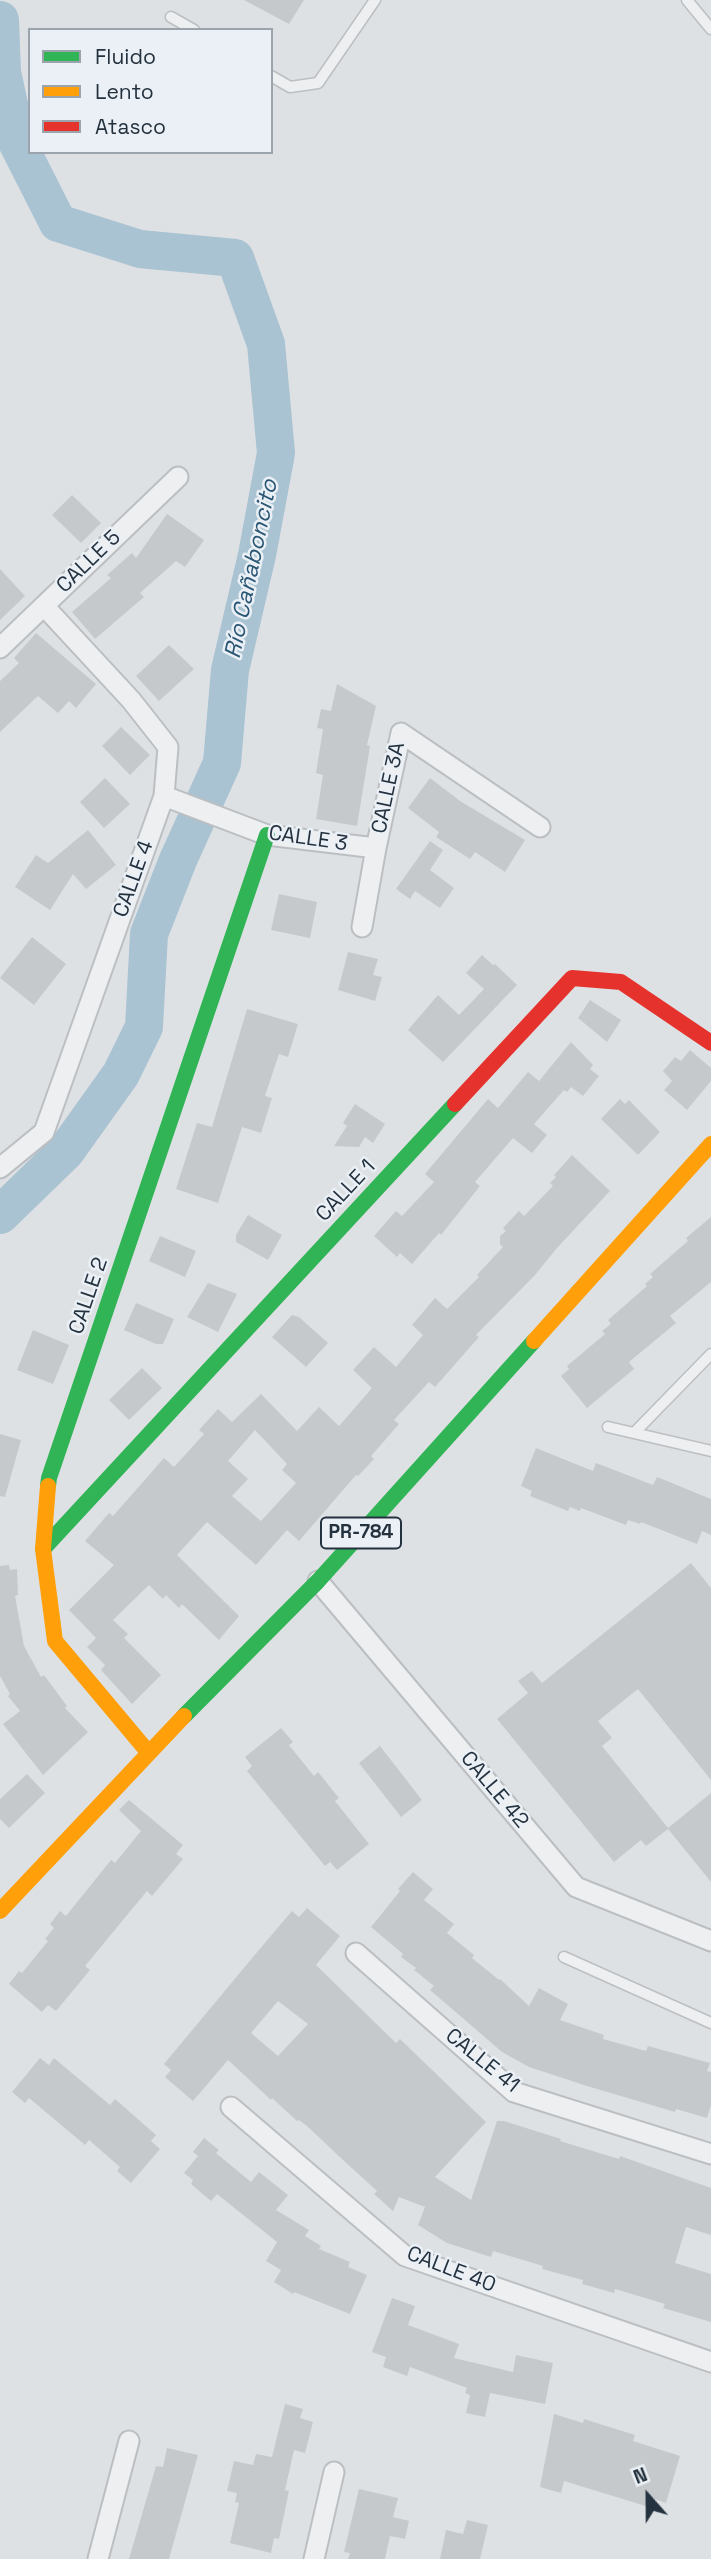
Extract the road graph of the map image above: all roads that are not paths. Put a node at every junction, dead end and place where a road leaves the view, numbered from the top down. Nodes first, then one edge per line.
1 (375, 0) edge
2 (687, 0) edge
3 (171, 16) dead end
4 (191, 28) edge
5 (711, 29) edge
6 (273, 77) edge
7 (178, 477) dead end
8 (44, 606) junction
9 (0, 648) edge
10 (164, 796) junction
11 (540, 827) dead end
12 (267, 835) junction
13 (376, 848) junction
14 (362, 927) dead end
15 (711, 1043) edge
16 (711, 1144) edge
17 (0, 1168) edge
18 (711, 1354) edge
19 (608, 1427) dead end
20 (634, 1433) junction
21 (711, 1451) edge
22 (43, 1549) junction
23 (318, 1581) junction
24 (148, 1752) junction
25 (0, 1911) edge
26 (711, 1941) edge
27 (356, 1954) dead end
28 (564, 1957) dead end
29 (711, 2023) edge
30 (231, 2107) dead end
31 (711, 2154) edge
32 (711, 2362) edge
33 (129, 2441) dead end
34 (334, 2472) dead end
35 (98, 2559) edge
36 (314, 2559) edge

1 - 6 lane
2 - 5 lane
3 - 4 lane
7 - 8 street, CALLE 5
8 - 9 street, CALLE 5
8 - 10 street, CALLE 4
10 - 12 street, CALLE 3
10 - 17 street, CALLE 4
11 - 13 street, CALLE 3A
12 - 13 street, CALLE 3
12 - 22 street, CALLE 2
13 - 14 street, CALLE 3A
15 - 22 street, CALLE 1
16 - 23 street, PR-784 / PR-784
18 - 20 lane
19 - 20 lane
20 - 21 lane
22 - 24 street, CALLE 2
23 - 24 street, PR-784 / PR-784
23 - 26 street, CALLE 42
24 - 25 street, PR-784 / PR-784
27 - 31 street, CALLE 41
28 - 29 lane
30 - 32 street, CALLE 40
33 - 35 street
34 - 36 street

